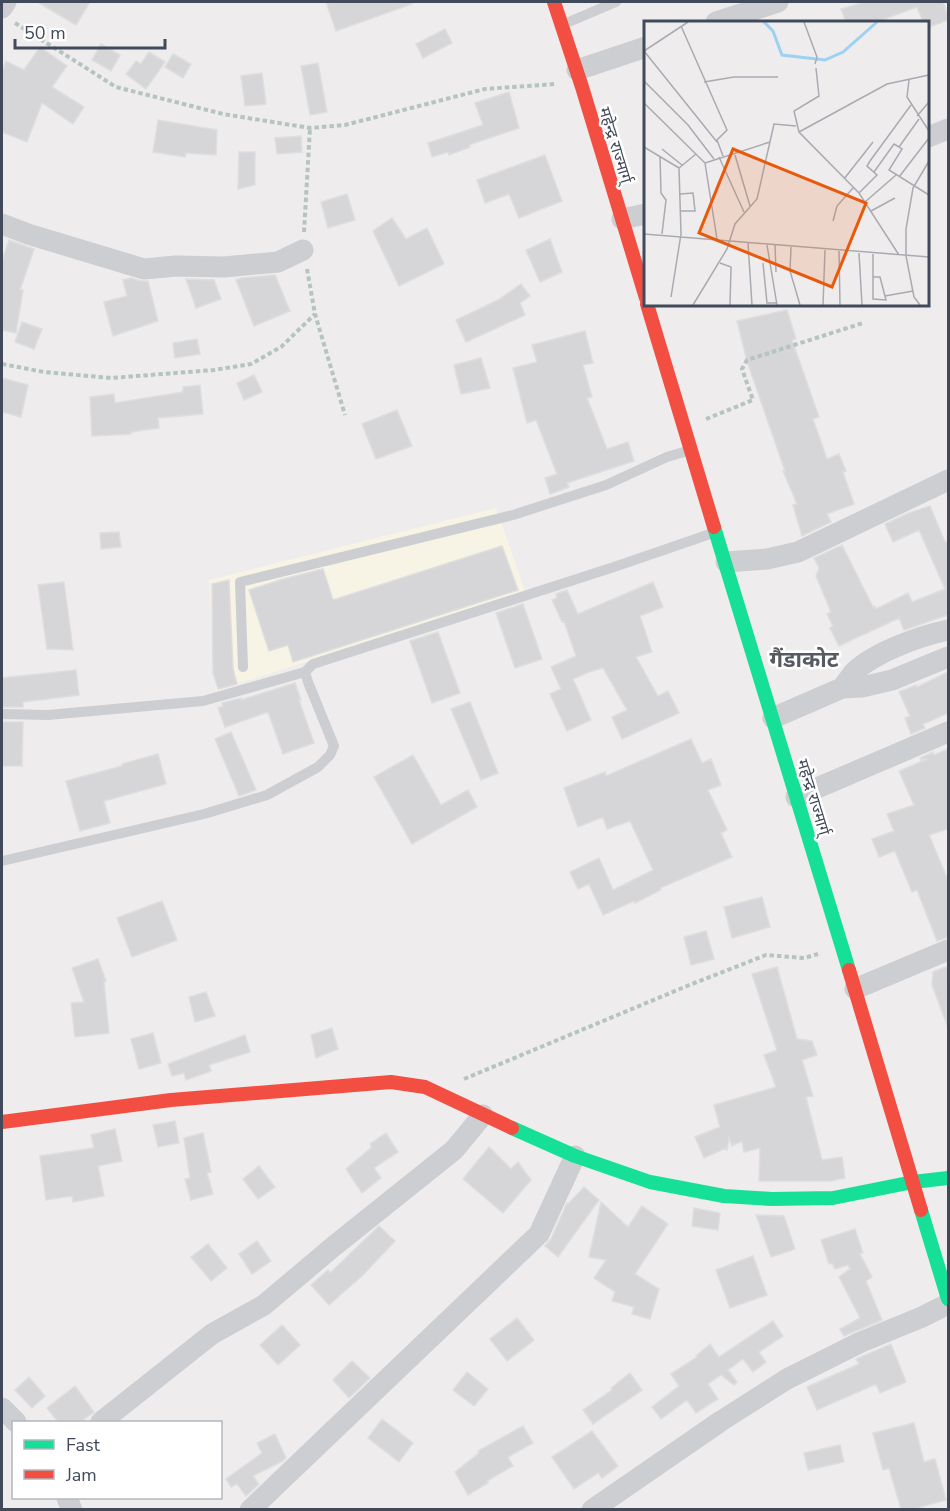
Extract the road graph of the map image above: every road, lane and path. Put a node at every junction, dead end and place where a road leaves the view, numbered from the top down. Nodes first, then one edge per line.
1 (554, 2) edge
2 (616, 2) edge
3 (777, 2) edge
4 (6, 10) edge
5 (719, 21) edge
6 (561, 25) junction
7 (644, 47) edge
8 (579, 79) junction
9 (310, 128) junction
10 (948, 129) edge
11 (929, 136) edge
12 (644, 214) edge
13 (622, 219) junction
14 (2, 224) edge
15 (303, 250) junction
16 (644, 295) edge
17 (649, 306) edge
18 (315, 314) junction
19 (863, 323) dead end
20 (2, 364) edge
21 (345, 415) dead end
22 (685, 428) junction
23 (691, 450) junction
24 (948, 480) edge
25 (716, 532) junction
26 (726, 562) junction
27 (948, 630) edge
28 (948, 657) edge
29 (243, 667) dead end
30 (305, 672) junction
31 (842, 688) junction
32 (2, 714) edge
33 (773, 718) junction
34 (948, 732) edge
35 (796, 797) junction
36 (2, 861) edge
37 (842, 948) junction
38 (948, 950) edge
39 (855, 989) junction
40 (434, 1091) junction
41 (483, 1115) junction
42 (2, 1122) edge
43 (575, 1156) junction
44 (948, 1178) edge
45 (913, 1182) junction
46 (948, 1299) edge
47 (948, 1304) edge
48 (2, 1408) edge
49 (15, 1421) edge
50 (102, 1421) edge
51 (250, 1509) edge
52 (592, 1509) edge

1 - 6 main road, महेन्द्र राज्मार्ग्
2 - 6 lane
3 - 5 street
4 - 9 path
6 - 8 main road, महेन्द्र राज्मार्ग्
7 - 8 street
8 - 9 path
8 - 13 main road, महेन्द्र राज्मार्ग्
9 - 15 path
10 - 11 street
12 - 13 street
13 - 16 main road, महेन्द्र राज्मार्ग्
14 - 15 street
15 - 18 path
17 - 22 main road, महेन्द्र राज्मार्ग्
18 - 20 path
18 - 21 path
19 - 22 path
22 - 23 main road, महेन्द्र राज्मार्ग्
23 - 25 main road, महेन्द्र राज्मार्ग्
23 - 29 lane
24 - 26 street
25 - 26 main road, महेन्द्र राज्मार्ग्
25 - 30 lane
26 - 33 main road, महेन्द्र राज्मार्ग्
27 - 31 street
28 - 31 street
30 - 32 lane
30 - 36 lane
31 - 33 street
33 - 35 main road, महेन्द्र राज्मार्ग्
34 - 35 street
35 - 37 main road, महेन्द्र राज्मार्ग्
37 - 39 main road, महेन्द्र राज्मार्ग्
37 - 40 path
38 - 39 street
39 - 45 main road, महेन्द्र राज्मार्ग्
40 - 41 main road
40 - 42 main road
41 - 43 main road
41 - 50 street
43 - 45 main road
43 - 51 street
44 - 45 main road
45 - 46 main road, महेन्द्र राज्मार्ग्
47 - 52 street
48 - 49 street

